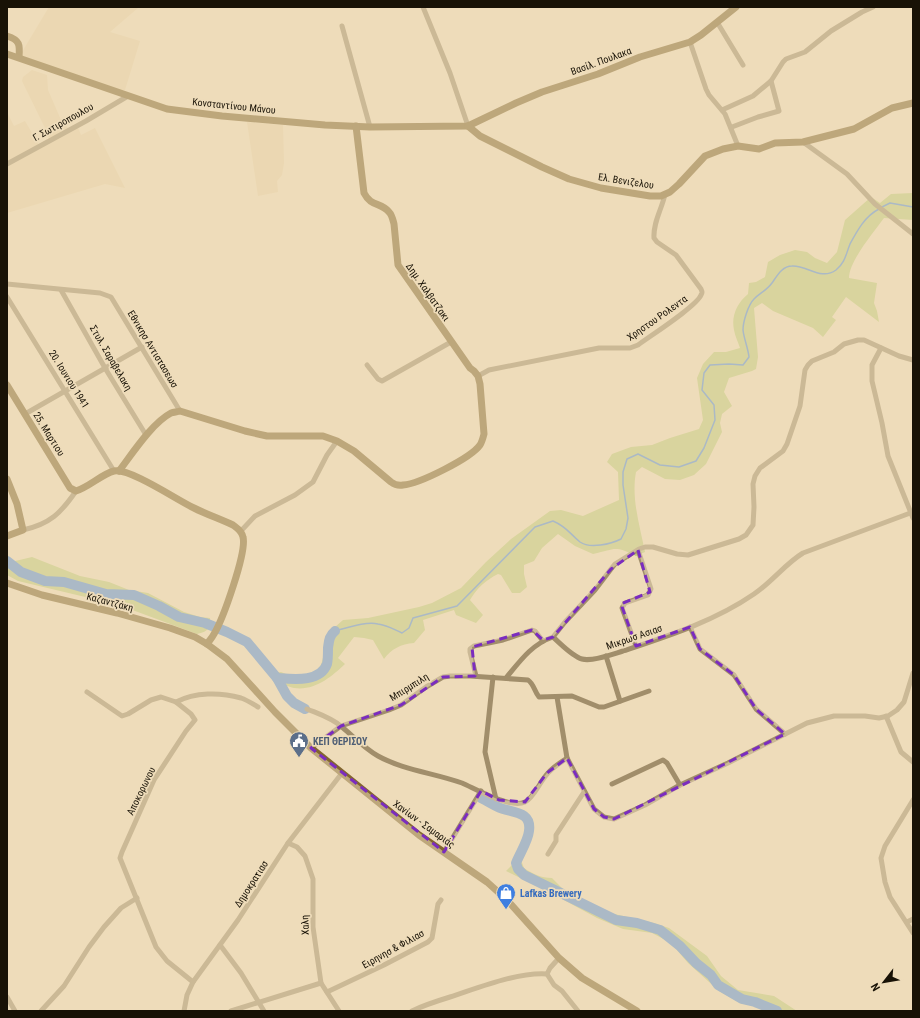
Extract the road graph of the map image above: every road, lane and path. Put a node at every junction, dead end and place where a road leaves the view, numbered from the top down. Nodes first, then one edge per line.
1 (423, 7) edge
2 (736, 7) edge
3 (873, 7) edge
4 (717, 22) junction
5 (342, 26) dead end
6 (7, 36) edge
7 (690, 42) junction
8 (7, 54) edge
9 (19, 57) junction
10 (743, 65) dead end
11 (771, 81) junction
12 (128, 96) junction
13 (913, 103) edge
14 (722, 110) junction
15 (356, 126) junction
16 (468, 126) junction
17 (370, 127) junction
18 (732, 127) junction
19 (803, 142) junction
20 (738, 146) junction
21 (7, 164) edge
22 (665, 194) junction
23 (913, 234) edge
24 (7, 284) edge
25 (60, 290) junction
26 (7, 297) edge
27 (451, 342) junction
28 (142, 347) junction
29 (881, 348) junction
30 (913, 360) edge
31 (367, 365) dead end
32 (105, 368) junction
33 (478, 376) junction
34 (7, 385) edge
35 (66, 391) junction
36 (180, 411) junction
37 (25, 414) junction
38 (146, 436) junction
39 (337, 441) junction
40 (117, 471) junction
41 (7, 479) edge
42 (76, 491) junction
43 (913, 514) edge
44 (23, 530) junction
45 (240, 532) junction
46 (7, 536) edge
47 (638, 550) junction
48 (7, 583) edge
49 (690, 627) junction
50 (553, 637) junction
51 (543, 640) junction
52 (207, 644) junction
53 (636, 646) junction
54 (606, 656) junction
55 (913, 673) edge
56 (476, 676) junction
57 (494, 677) junction
58 (506, 678) junction
59 (649, 691) dead end
60 (87, 692) dead end
61 (557, 697) junction
62 (620, 701) junction
63 (176, 702) junction
64 (258, 707) dead end
65 (307, 709) dead end
66 (886, 716) junction
67 (342, 726) junction
68 (785, 734) junction
69 (311, 748) junction
70 (567, 758) junction
71 (913, 762) edge
72 (342, 773) junction
73 (612, 784) dead end
74 (680, 785) junction
75 (481, 791) junction
76 (584, 792) junction
77 (496, 798) junction
78 (913, 800) edge
79 (288, 843) junction
80 (444, 852) junction
81 (548, 854) dead end
82 (137, 898) junction
83 (441, 900) dead end
84 (913, 919) edge
85 (907, 922) junction
86 (913, 933) edge
87 (220, 945) junction
88 (559, 958) junction
89 (547, 974) junction
90 (193, 982) junction
91 (321, 983) junction
92 (327, 992) junction
93 (7, 997) edge
94 (259, 1002) junction
95 (15, 1011) edge
96 (41, 1011) edge
97 (184, 1011) edge
98 (231, 1011) edge
99 (264, 1011) edge
100 (339, 1011) edge
101 (412, 1011) edge
102 (578, 1011) edge
103 (637, 1011) edge

1 - 16 street
2 - 4 main road, Βασίλ. Πουλακα
3 - 11 street
4 - 7 main road, Βασίλ. Πουλακα
4 - 10 street
5 - 17 street
6 - 9 main road
7 - 14 street
7 - 16 main road, Βασίλ. Πουλακα
8 - 9 main road, Κονσταντίνου Μάνου
9 - 12 main road, Κονσταντίνου Μάνου
11 - 14 street
11 - 18 street
12 - 15 main road, Κονσταντίνου Μάνου
12 - 21 street, Γ. Σωτιροπουλου
13 - 19 main road, Ελ. Βενιζελου
14 - 18 street
15 - 17 main road, Κονσταντίνου Μάνου
15 - 27 main road, Δημ. Χαλβατζακι
16 - 17 main road, Κονσταντίνου Μάνου
16 - 22 main road, Ελ. Βενιζελου
18 - 20 street
19 - 20 main road, Ελ. Βενιζελου
19 - 23 street
20 - 22 main road, Ελ. Βενιζελου
22 - 33 street, Χρηστου Ρολεντα
24 - 25 street
25 - 28 street, Εθνικησ Αντιστασεωσ
25 - 32 street, Στυλ. Σαραβελακη
26 - 35 street, 20. Ιουνιου 1941
27 - 31 street
27 - 33 main road, Δημ. Χαλβατζακι
28 - 32 street
28 - 36 street, Εθνικησ Αντιστασεωσ
29 - 30 street
29 - 43 street
29 - 47 street
32 - 35 street
32 - 38 street, Στυλ. Σαραβελακη
33 - 39 main road
34 - 37 main road, 25. Μαρτιου
35 - 37 street
35 - 40 street, 20. Ιουνιου 1941
36 - 38 main road
36 - 39 main road
37 - 42 main road, 25. Μαρτιου
38 - 40 main road
39 - 45 street
40 - 42 main road
40 - 45 main road
41 - 44 main road
42 - 44 street
43 - 49 street, Μικρωσ Ασιασ
44 - 46 main road
45 - 52 main road
47 - 50 street
47 - 53 street
48 - 52 main road, Καζαντζάκη
49 - 53 street, Μικρωσ Ασιασ
49 - 68 street
50 - 51 street
50 - 54 street, Μικρωσ Ασιασ
51 - 56 street
51 - 58 street
52 - 69 main road, Χανίων - Σαμαριάς
53 - 54 street, Μικρωσ Ασιασ
54 - 62 street
55 - 66 street
56 - 57 street, Μπιρμπιλη
56 - 67 street, Μπιρμπιλη
57 - 58 street, Μπιρμπιλη
57 - 77 street
58 - 61 street, Μπιρμπιλη
59 - 62 street
60 - 63 street, Αποκορωνου
61 - 62 street
61 - 70 street
63 - 64 street
63 - 82 street, Αποκορωνου
65 - 67 street
66 - 68 street
66 - 71 street
67 - 69 street, Μπιρμπιλη
67 - 75 street
68 - 74 street
69 - 72 main road, Χανίων - Σαμαριάς
70 - 76 street
70 - 77 street
72 - 79 street, Δημοκρατιασ
72 - 80 main road, Χανίων - Σαμαριάς
73 - 74 street
74 - 76 street
75 - 77 street
75 - 80 street
76 - 81 street
78 - 85 street
79 - 87 street, Δημοκρατιασ
79 - 91 street, Χαλη
80 - 88 main road, Χανίων - Σαμαριάς
82 - 90 street, Αποκορωνου
82 - 96 street
83 - 92 street, Ειρηνησ & Φιλιασ
84 - 85 street
85 - 86 street
87 - 90 street, Δημοκρατιασ
87 - 94 street
88 - 89 street
88 - 103 main road, Χανίων - Σαμαριάς
89 - 101 street
89 - 102 street
90 - 97 street, Δημοκρατιασ
91 - 92 street, Χαλη
91 - 94 street
92 - 100 street, Χαλη
93 - 95 street
94 - 98 street
94 - 99 street

